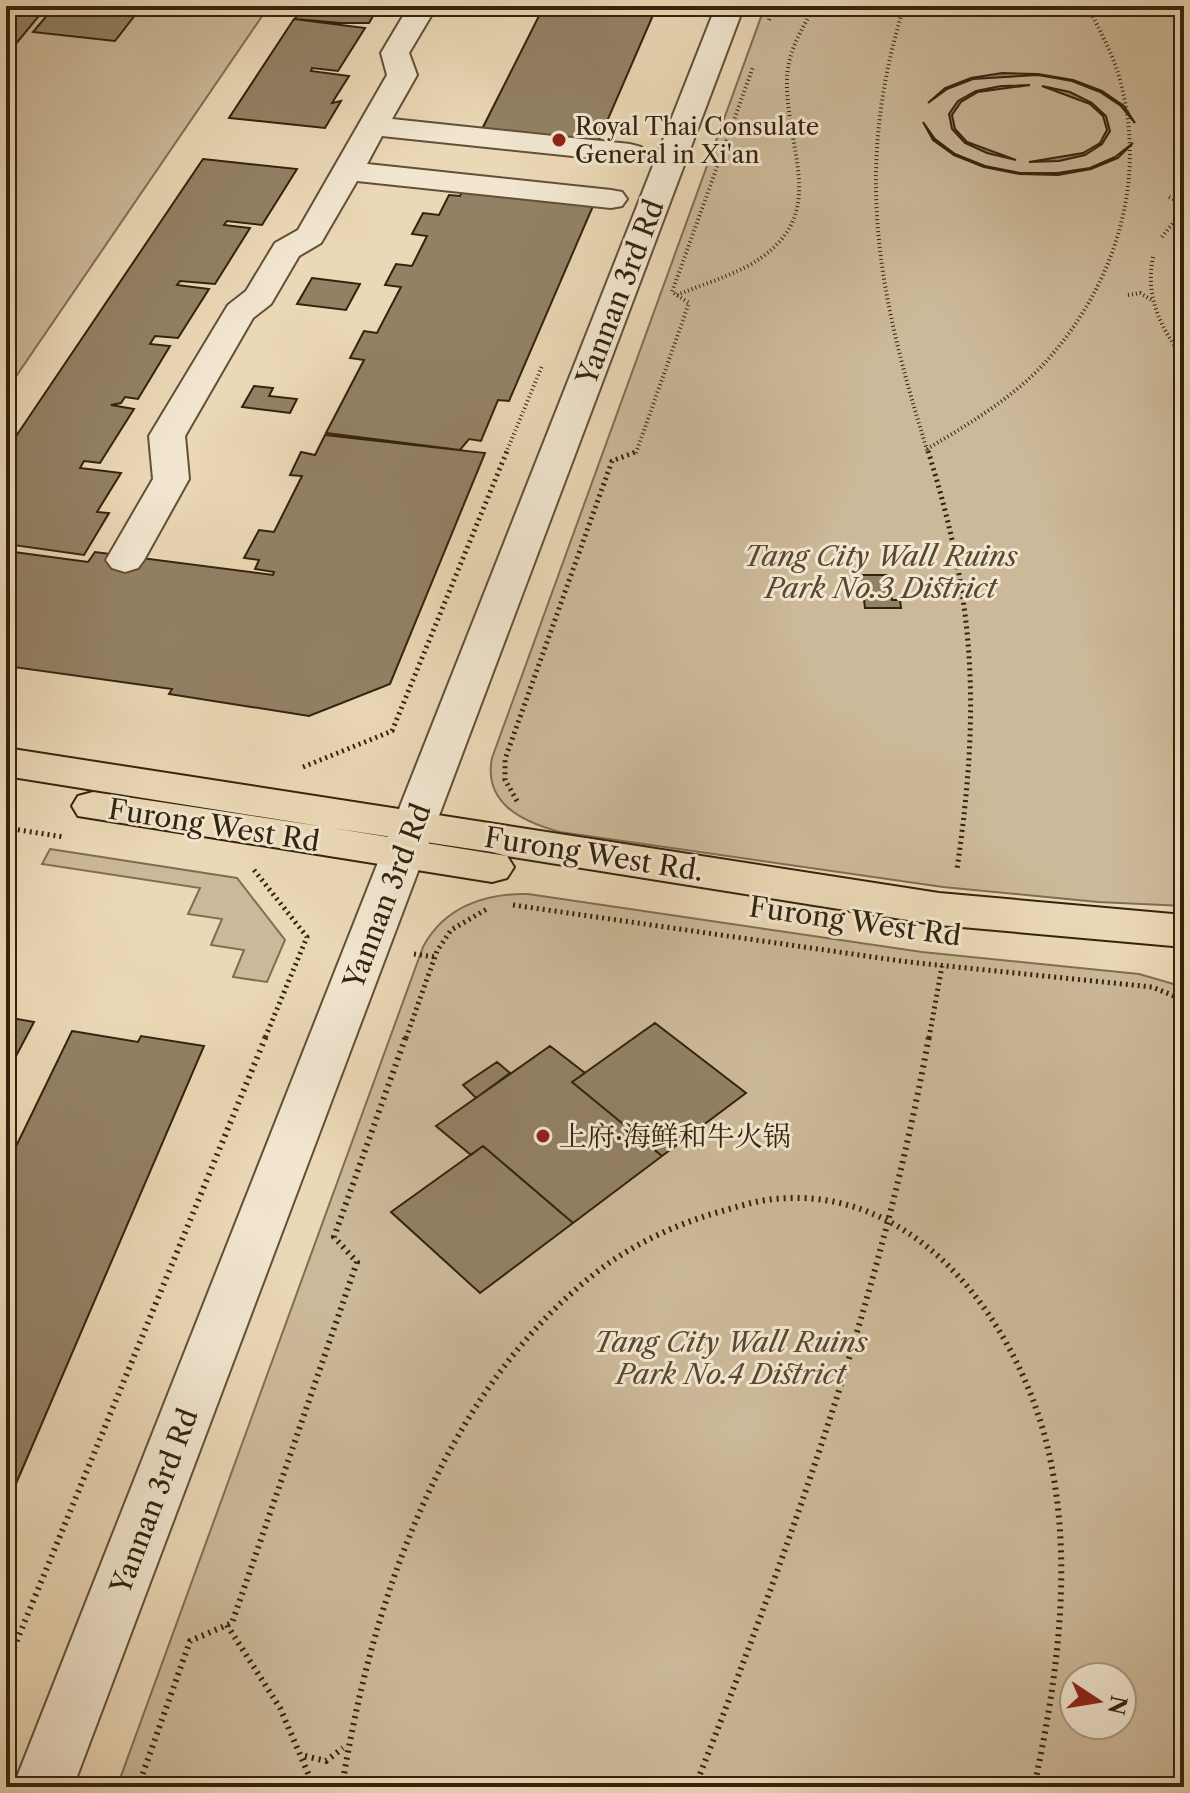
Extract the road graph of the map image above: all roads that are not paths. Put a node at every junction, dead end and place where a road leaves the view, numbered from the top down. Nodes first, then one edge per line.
1 (423, 6) edge
2 (730, 6) edge
3 (373, 126) junction
4 (630, 153) dead end
5 (348, 171) junction
6 (611, 199) dead end
7 (125, 560) dead end
8 (6, 762) edge
9 (6, 793) edge
10 (409, 839) junction
11 (1184, 931) edge
12 (1184, 958) edge
13 (43, 1787) edge

1 - 3 street
2 - 10 street, Yannan 3rd Rd
3 - 4 street
3 - 5 street
5 - 6 street
5 - 7 street
8 - 10 main road, Furong West Rd.
9 - 10 main road, Furong West Rd
10 - 11 main road, Furong West Rd.
10 - 12 main road, Furong West Rd
10 - 13 street, Yannan 3rd Rd

